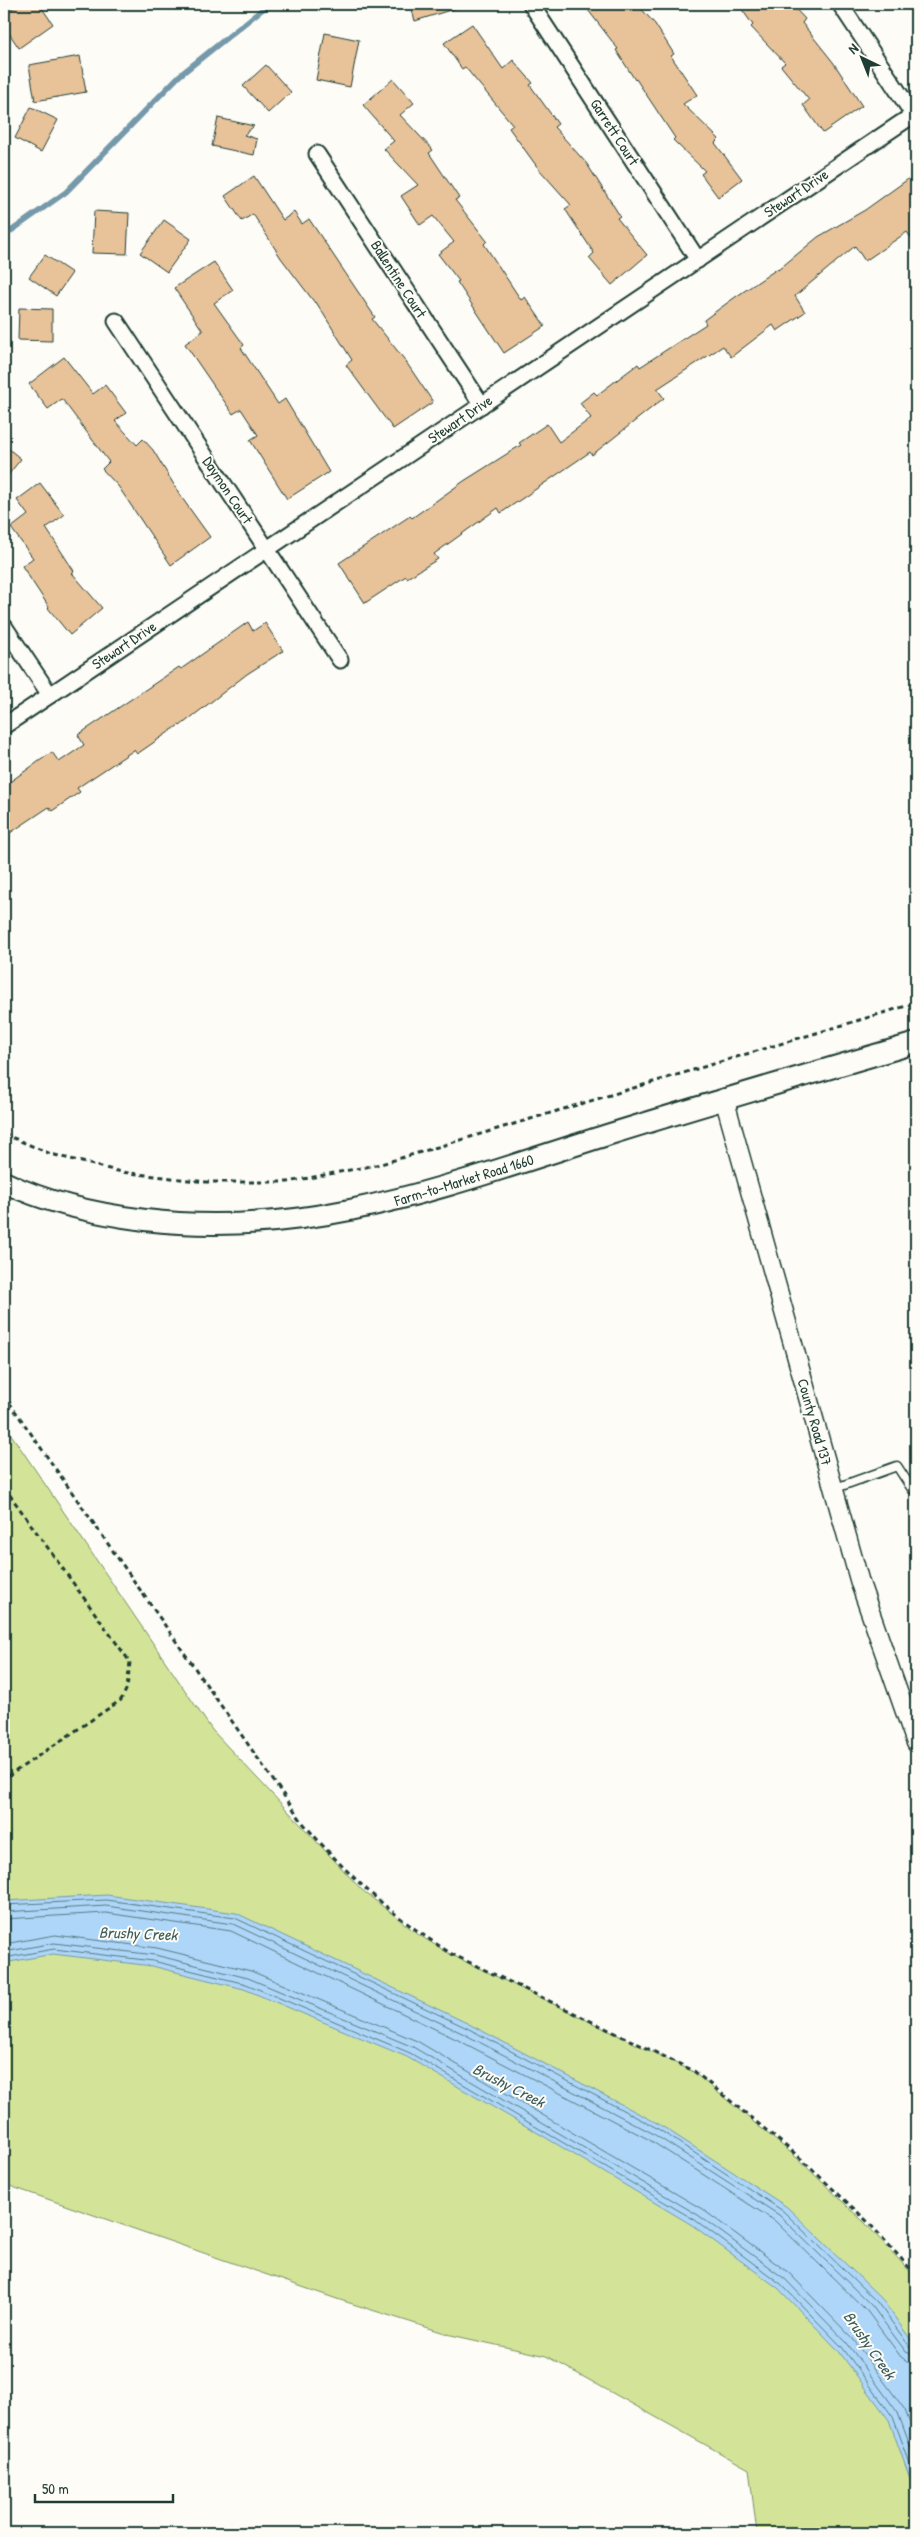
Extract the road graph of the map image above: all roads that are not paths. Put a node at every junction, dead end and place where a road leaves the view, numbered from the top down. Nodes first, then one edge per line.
1 (532, 4) edge
2 (840, 4) edge
3 (915, 113) edge
4 (317, 154) dead end
5 (698, 260) junction
6 (116, 321) dead end
7 (482, 405) junction
8 (267, 549) junction
9 (4, 626) edge
10 (340, 660) dead end
11 (50, 695) junction
12 (4, 726) edge
13 (916, 1043) edge
14 (724, 1098) junction
15 (4, 1182) edge
16 (833, 1489) junction
17 (916, 1490) edge
18 (916, 1743) edge

1 - 5 street, Garrett Court
2 - 3 street
3 - 5 street, Stewart Drive
4 - 7 street, Ballentine Court
5 - 7 street, Stewart Drive
6 - 8 street, Daymon Court
7 - 8 street, Stewart Drive
8 - 10 street, Daymon Court
8 - 11 street, Stewart Drive
9 - 11 street
11 - 12 street, Stewart Drive
13 - 14 main road, Farm-to-Market Road 1660
14 - 15 main road, Farm-to-Market Road 1660
14 - 16 street, County Road 137
16 - 17 lane
16 - 18 street, County Road 137

